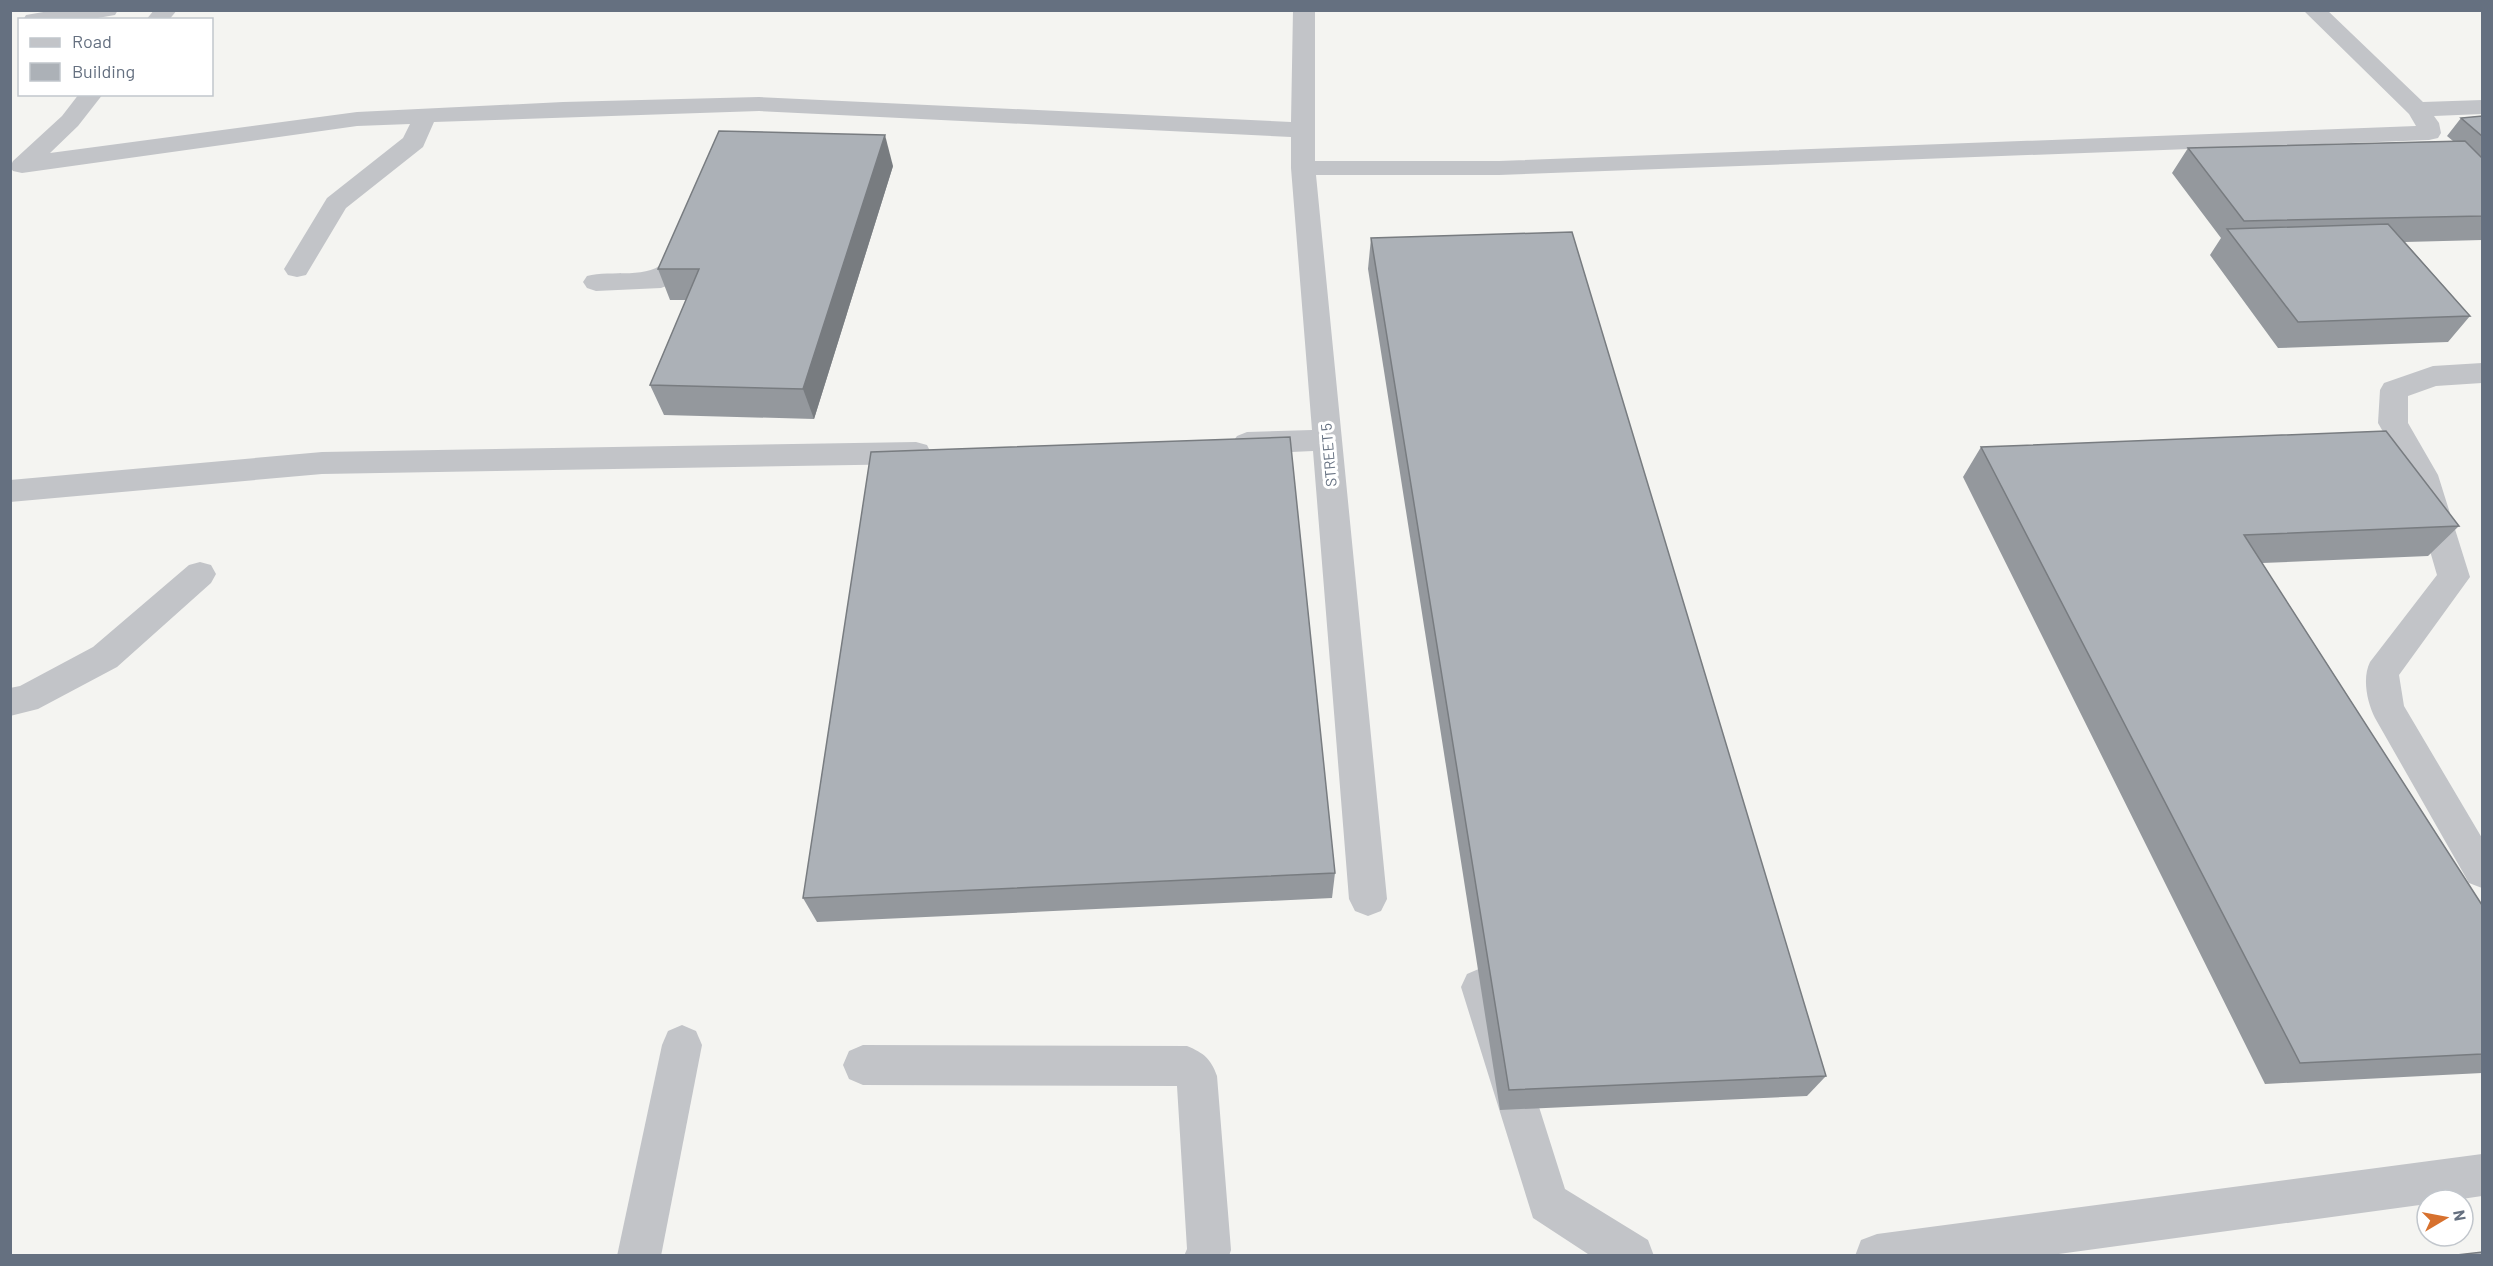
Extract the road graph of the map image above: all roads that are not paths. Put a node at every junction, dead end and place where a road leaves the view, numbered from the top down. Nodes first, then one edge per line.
1 (107, 10) edge
2 (1304, 10) edge
3 (2314, 10) edge
4 (49, 18) edge
5 (90, 96) edge
6 (2482, 107) edge
7 (2417, 109) junction
8 (425, 116) junction
9 (1303, 130) junction
10 (1303, 168) junction
11 (18, 169) edge
12 (696, 217) edge
13 (297, 269) dead end
14 (596, 282) dead end
15 (2482, 373) edge
16 (1327, 440) junction
17 (1222, 444) edge
18 (941, 453) edge
19 (10, 491) edge
20 (200, 574) dead end
21 (10, 702) edge
22 (2482, 871) edge
23 (1368, 899) dead end
24 (1480, 987) dead end
25 (682, 1045) dead end
26 (863, 1065) dead end
27 (2482, 1175) edge
28 (639, 1256) edge
29 (1206, 1256) edge
30 (1632, 1256) edge
31 (1877, 1256) edge

1 - 4 street
2 - 9 street, STREET 5
3 - 7 street
5 - 11 street
6 - 7 street
7 - 10 street
8 - 9 street
8 - 11 street
8 - 13 street
9 - 10 street, STREET 5
10 - 16 street, STREET 5
12 - 14 street
15 - 22 street
16 - 17 street
16 - 23 street, STREET 5
18 - 19 street
20 - 21 street
24 - 30 street
25 - 28 street
26 - 29 street
27 - 31 street

